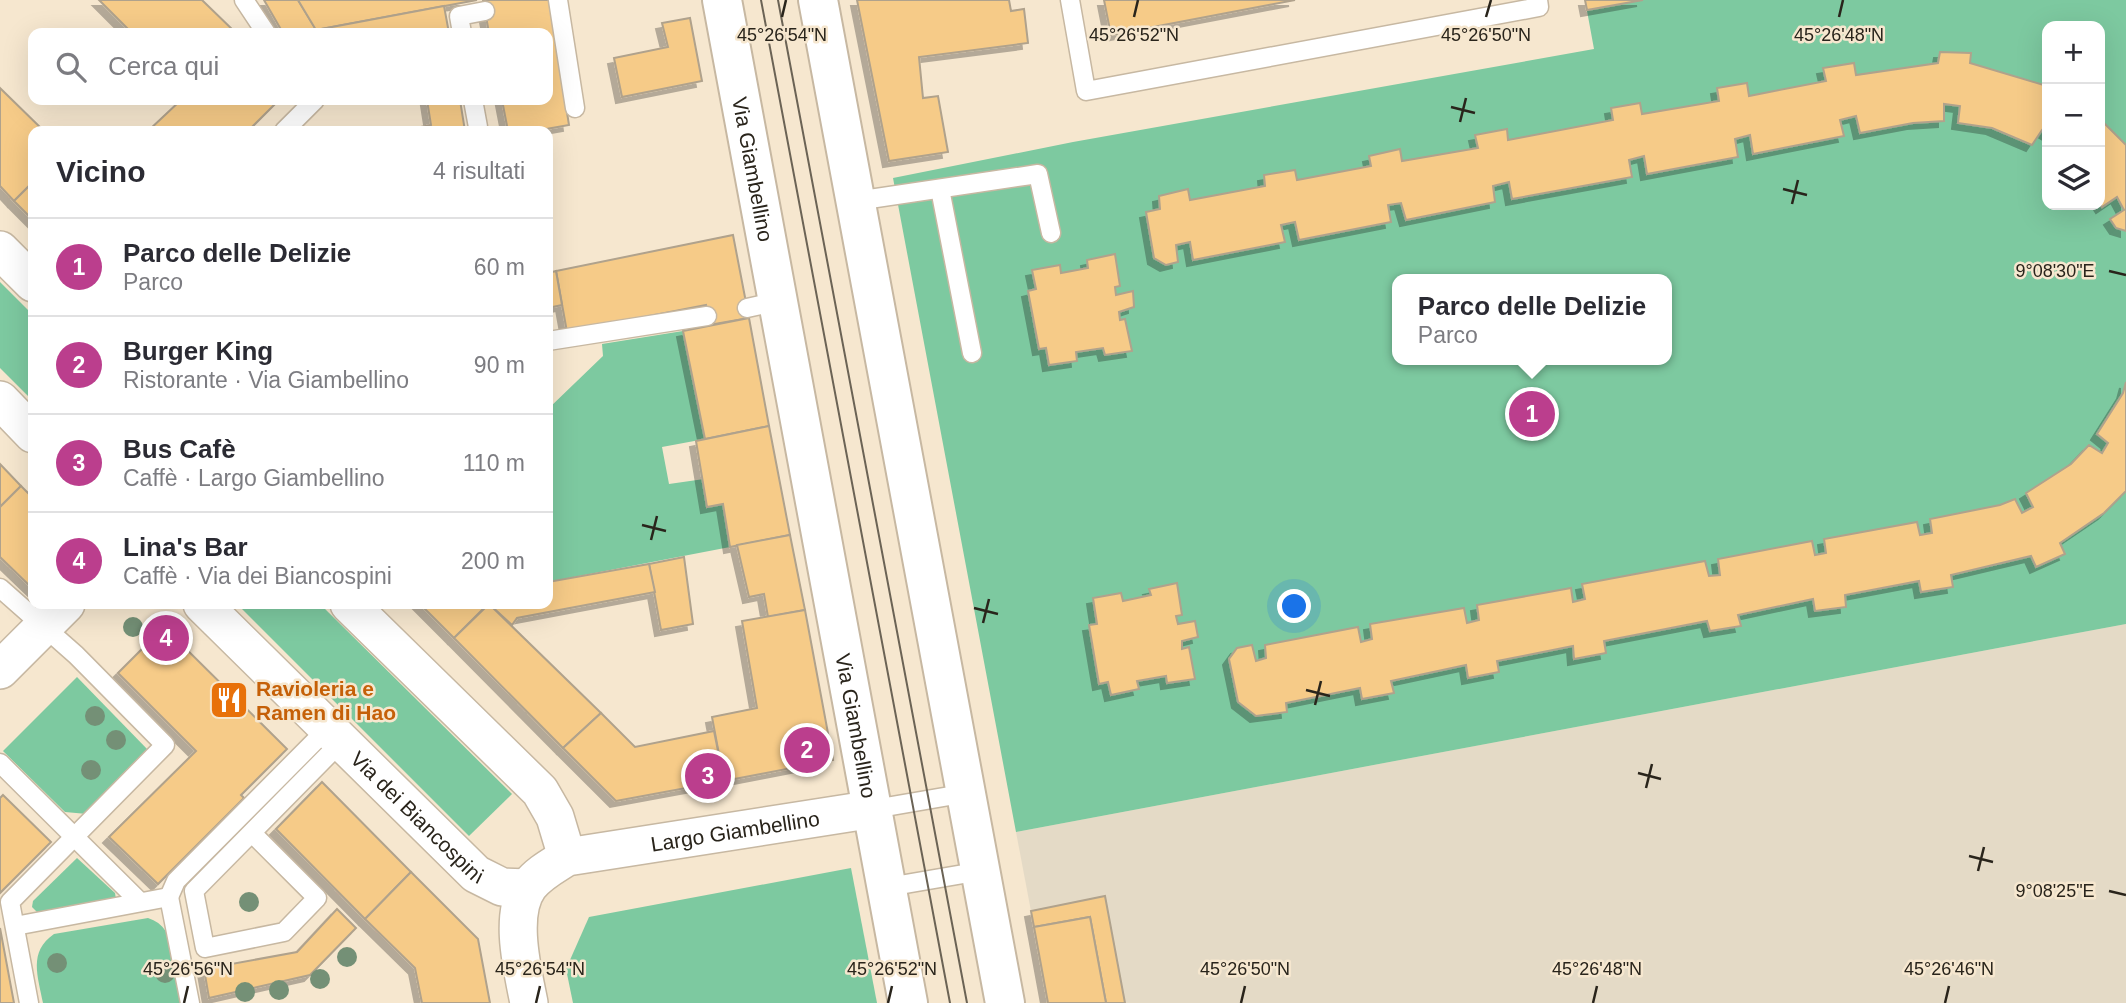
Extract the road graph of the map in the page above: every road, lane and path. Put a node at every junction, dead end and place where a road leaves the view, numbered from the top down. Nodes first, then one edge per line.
1 (244, 0) edge
2 (558, 0) edge
3 (722, 0) edge
4 (818, 0) edge
5 (1070, 0) edge
6 (1538, 0) edge
7 (1475, 9) edge
8 (485, 11) dead end
9 (263, 28) edge
10 (461, 28) edge
11 (310, 105) edge
12 (474, 105) edge
13 (575, 108) dead end
14 (289, 126) edge
15 (478, 126) edge
16 (940, 189) junction
17 (856, 201) junction
18 (1051, 233) dead end
19 (0, 250) edge
20 (28, 278) edge
21 (707, 316) dead end
22 (553, 340) edge
23 (972, 352) dead end
24 (0, 400) edge
25 (28, 429) edge
26 (0, 588) edge
27 (28, 603) edge
28 (207, 609) edge
29 (354, 609) edge
30 (54, 616) edge
31 (0, 670) edge
32 (334, 735) junction
33 (0, 763) edge
34 (967, 793) junction
35 (874, 809) junction
36 (252, 833) junction
37 (74, 837) junction
38 (567, 858) junction
39 (981, 871) junction
40 (888, 887) junction
41 (527, 888) junction
42 (169, 897) junction
43 (140, 902) junction
44 (15, 926) junction
45 (29, 1003) edge
46 (190, 1003) edge
47 (528, 1003) edge
48 (908, 1003) edge
49 (1005, 1003) edge

1 - 9 lane
2 - 13 lane
3 - 35 street, Via Giambellino
4 - 17 street
5 - 7 lane
6 - 7 lane
8 - 10 lane
11 - 14 lane
12 - 15 lane
16 - 17 lane
16 - 18 lane
16 - 23 lane
17 - 34 street
19 - 20 street
21 - 22 lane
24 - 25 street
26 - 27 lane
28 - 32 street, Via dei Biancospini
29 - 38 street
30 - 31 street
30 - 37 lane
32 - 36 lane
32 - 41 street, Via dei Biancospini
32 - 42 lane
33 - 37 lane
34 - 35 lane, Via Giambellino
34 - 39 street
35 - 38 street, Largo Giambellino
35 - 40 street
36 - 36 lane
37 - 43 lane
37 - 44 lane
38 - 41 street, Largo Giambellino
39 - 40 lane
39 - 49 street
40 - 48 street
41 - 47 street
42 - 43 lane
42 - 46 lane
43 - 44 lane
44 - 45 lane

